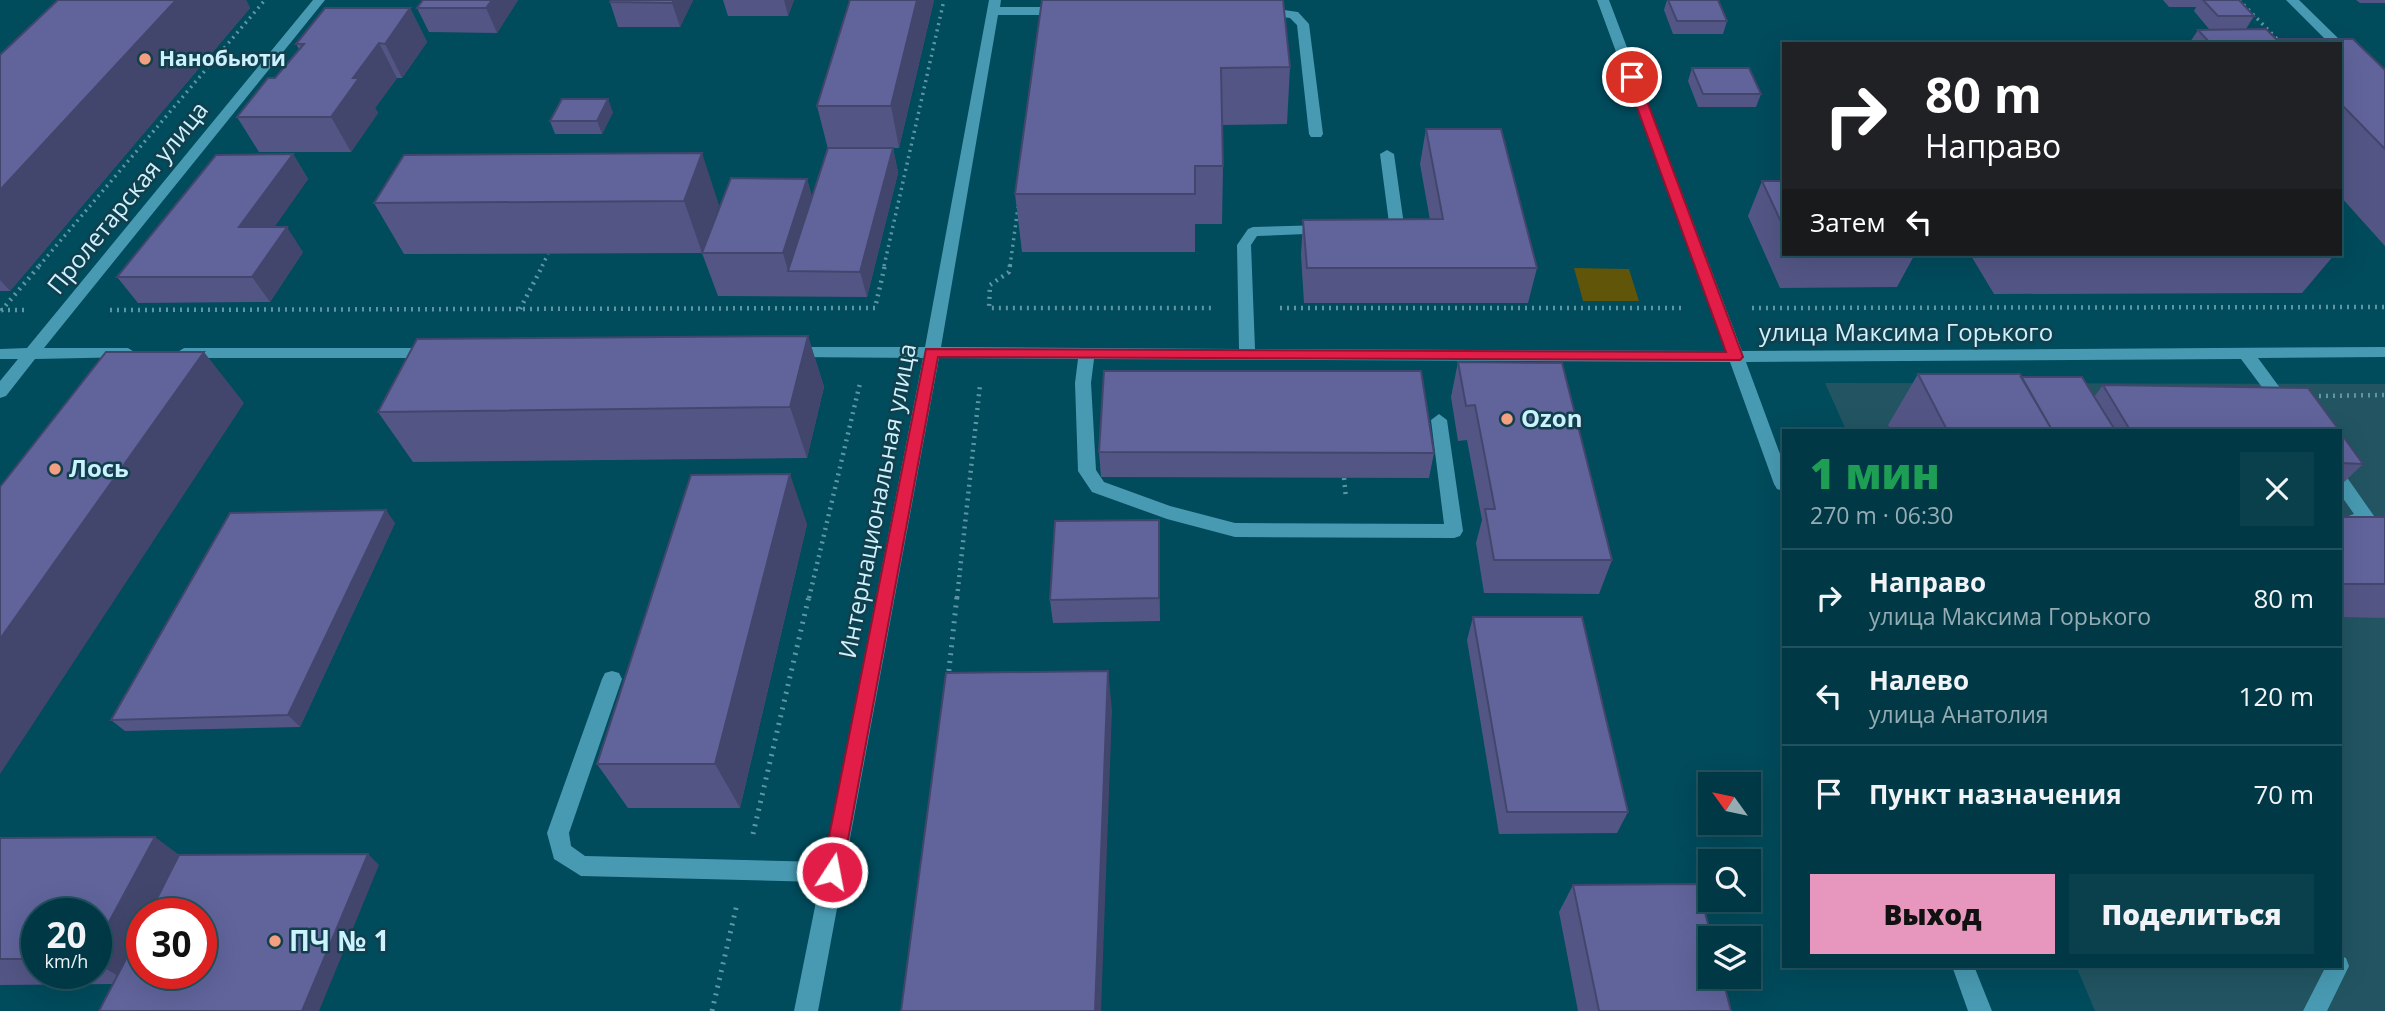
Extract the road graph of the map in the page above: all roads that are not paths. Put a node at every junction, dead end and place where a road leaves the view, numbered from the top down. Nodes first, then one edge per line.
1 (319, 0) edge
2 (1603, 0) edge
3 (2292, 0) edge
4 (994, 5) edge
5 (1072, 11) edge
6 (1250, 11) edge
7 (2336, 42) edge
8 (1316, 134) dead end
9 (1387, 155) dead end
10 (1342, 230) edge
11 (1369, 231) edge
12 (769, 352) edge
13 (932, 352) junction
14 (2385, 352) edge
15 (31, 353) junction
16 (142, 353) edge
17 (169, 353) edge
18 (448, 353) edge
19 (1087, 353) junction
20 (2245, 353) junction
21 (0, 354) edge
22 (1247, 354) junction
23 (1735, 357) junction
24 (0, 392) edge
25 (1439, 420) dead end
26 (2302, 429) edge
27 (1782, 481) edge
28 (2342, 484) edge
29 (2342, 526) edge
30 (612, 679) dead end
31 (832, 872) junction
32 (1964, 968) edge
33 (2337, 968) edge
34 (806, 1011) edge
35 (1980, 1011) edge
36 (2315, 1011) edge

1 - 15 street, Пролетарская улица
2 - 23 street
3 - 7 street
4 - 5 street
4 - 13 street, Интернациональная улица
6 - 8 street
9 - 11 street
10 - 22 street
12 - 13 street, улица Максима Горького
13 - 19 street, улица Максима Горького
13 - 31 street, Интернациональная улица
14 - 20 street, улица Максима Горького
15 - 16 street
15 - 21 street
15 - 24 street, Пролетарская улица
17 - 18 street
19 - 22 street, улица Максима Горького
19 - 25 street
20 - 23 street, улица Максима Горького
20 - 26 street
22 - 23 street, улица Максима Горького
23 - 27 street
28 - 29 street
30 - 31 street
31 - 34 street, Интернациональная улица
32 - 35 street
33 - 36 street

